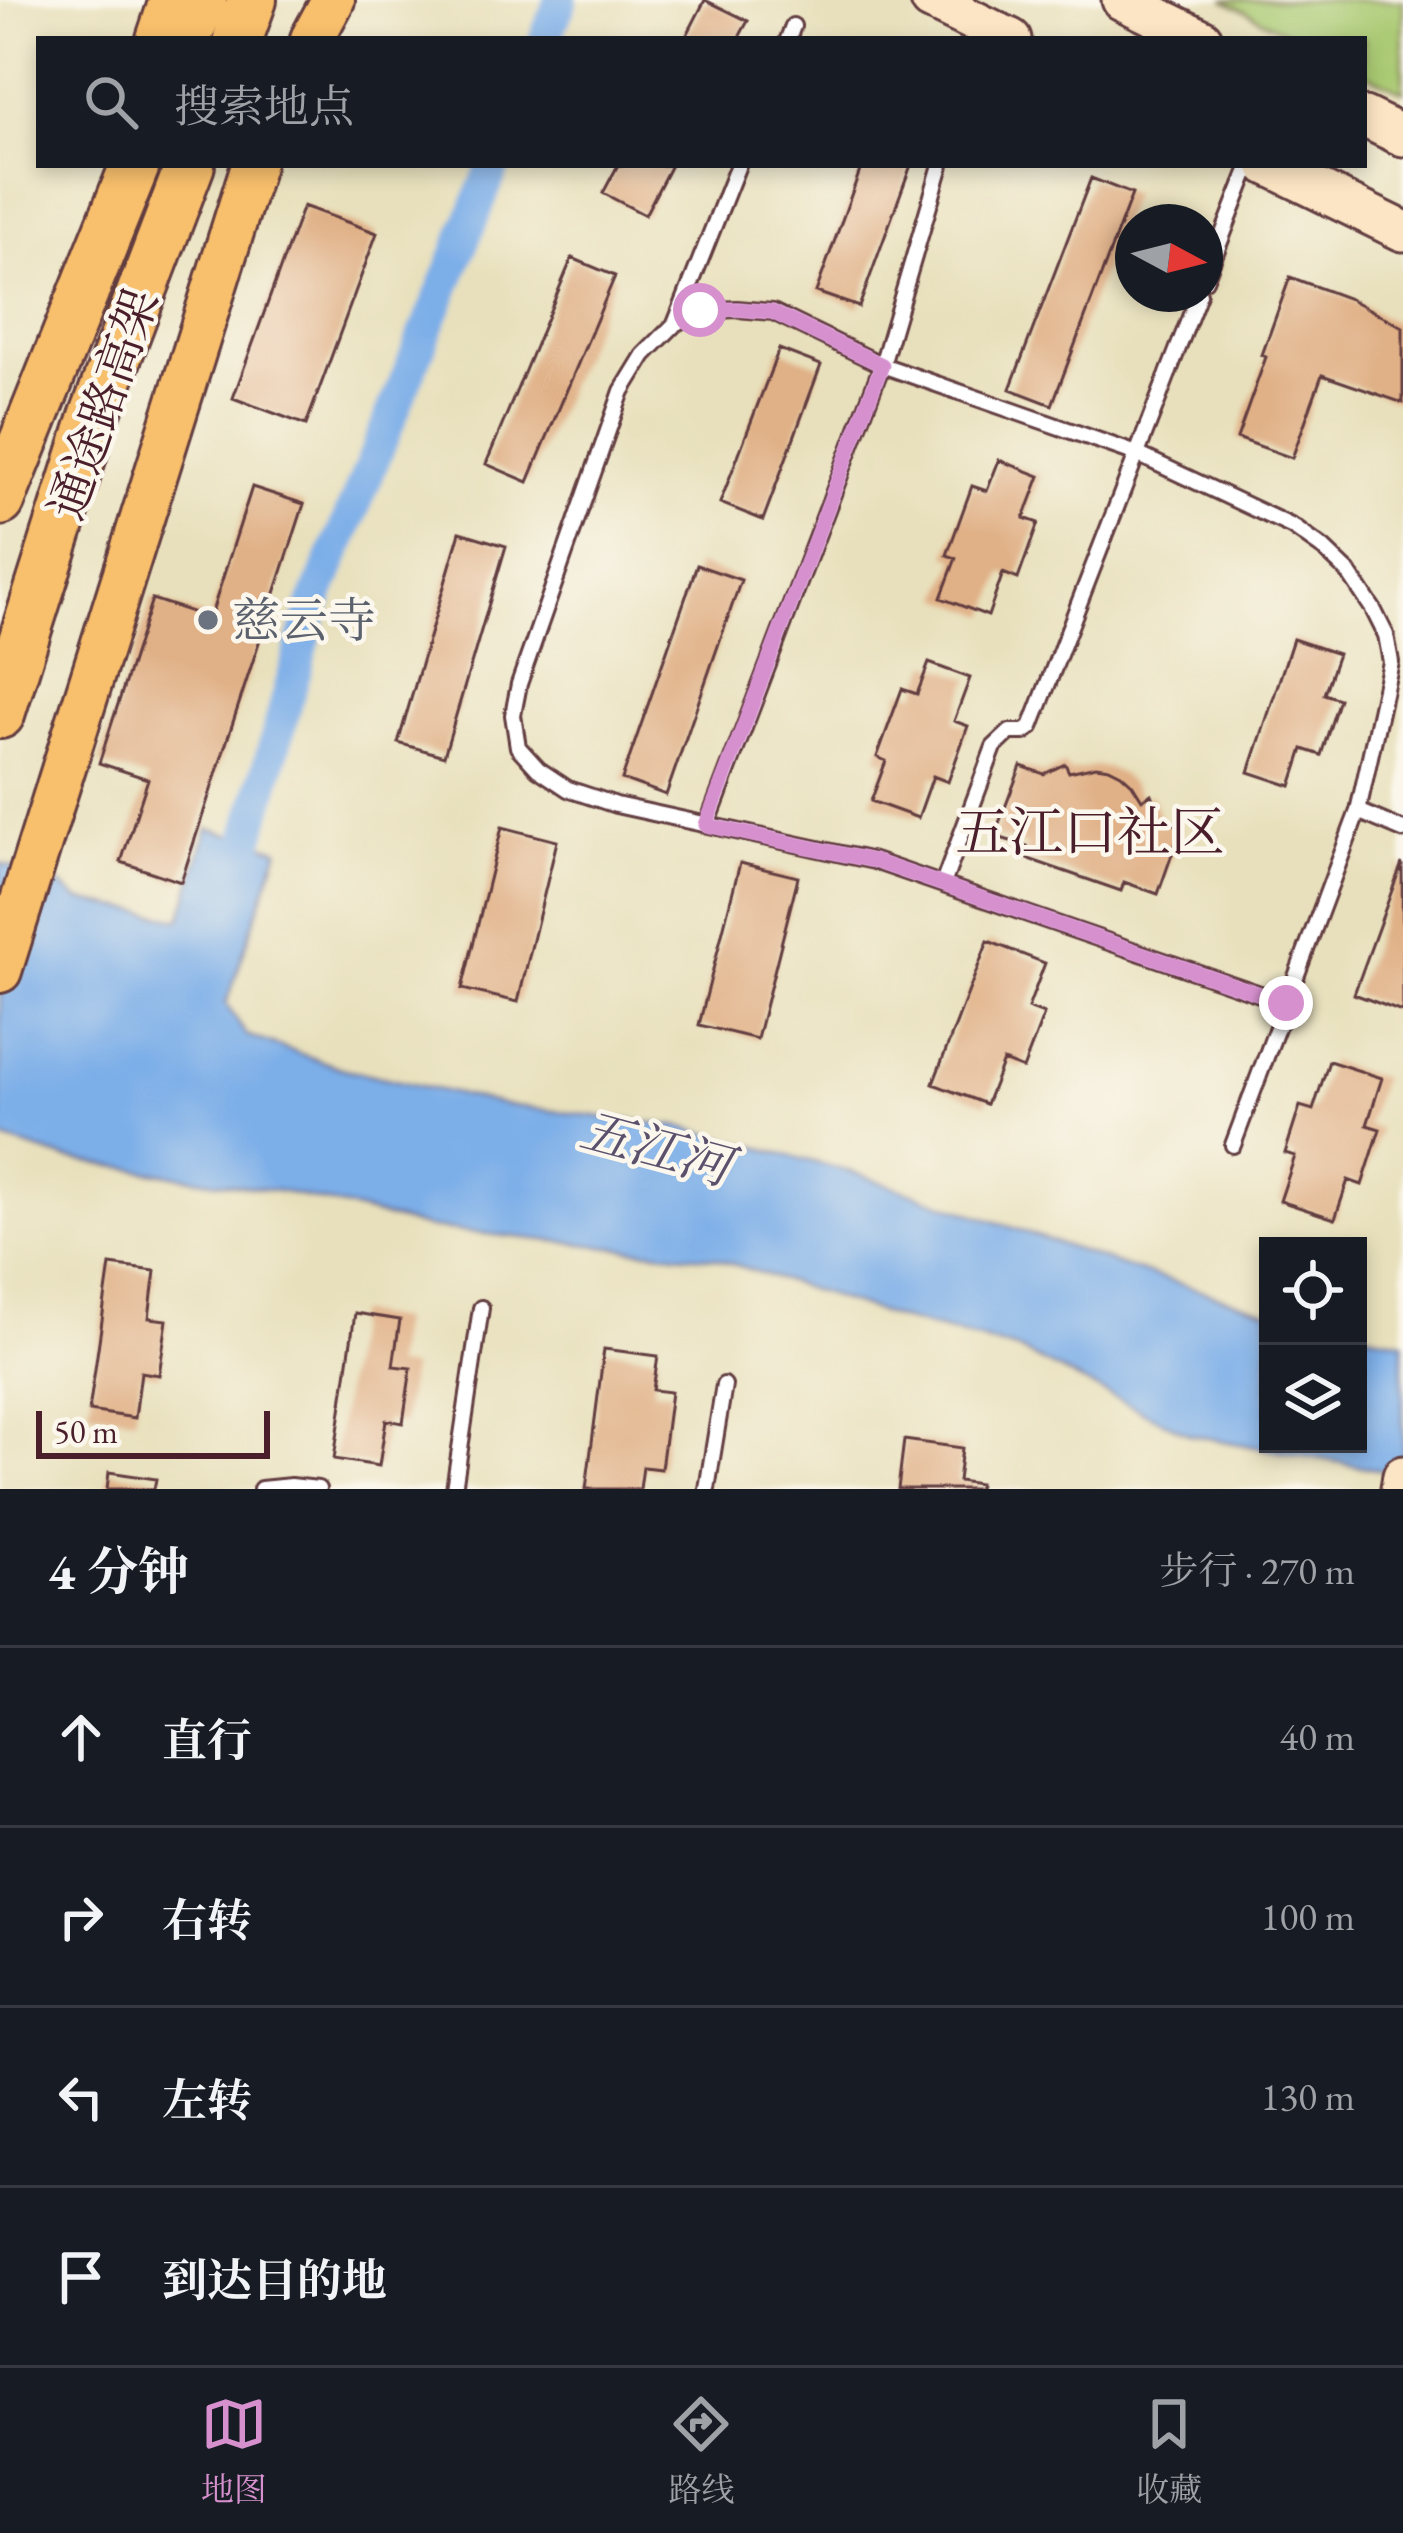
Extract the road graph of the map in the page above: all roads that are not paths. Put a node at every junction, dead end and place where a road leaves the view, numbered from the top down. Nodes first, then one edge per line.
1 (171, 0) edge
2 (202, 0) edge
3 (253, 0) edge
4 (333, 0) edge
5 (932, 0) edge
6 (1122, 0) edge
7 (159, 36) edge
8 (187, 36) edge
9 (239, 36) edge
10 (313, 36) edge
11 (1005, 36) edge
12 (1196, 36) edge
13 (1367, 118) edge
14 (1403, 136) edge
15 (114, 168) edge
16 (134, 168) edge
17 (189, 168) edge
18 (252, 168) edge
19 (737, 168) edge
20 (940, 168) edge
21 (1249, 168) edge
22 (1274, 168) edge
23 (1403, 231) edge
24 (1223, 234) edge
25 (1192, 312) edge
26 (675, 323) junction
27 (882, 365) junction
28 (1136, 454) junction
29 (0, 501) edge
30 (0, 714) edge
31 (1358, 811) junction
32 (706, 825) junction
33 (1403, 830) edge
34 (943, 884) junction
35 (0, 971) edge
36 (1286, 1003) junction
37 (1233, 1144) dead end
38 (481, 1308) dead end
39 (724, 1384) dead end
40 (1403, 1476) edge
41 (261, 1489) edge
42 (318, 1489) edge
43 (454, 1489) edge
44 (707, 1489) edge
45 (1401, 1489) edge

1 - 7 main road
2 - 8 highway
3 - 9 highway
4 - 10 main road
5 - 11 main road
6 - 12 main road
13 - 14 main road
15 - 29 main road
16 - 29 highway, 通途路高架
17 - 30 highway, 通途路高架
18 - 35 main road
19 - 26 lane
20 - 27 lane
21 - 24 lane
22 - 23 main road
25 - 28 lane
26 - 27 lane
26 - 32 lane
27 - 28 lane
27 - 32 lane
28 - 31 lane
28 - 34 lane
31 - 33 lane
31 - 36 lane
32 - 34 lane
34 - 36 lane
36 - 37 lane
38 - 43 lane
39 - 44 lane
40 - 45 main road
41 - 42 lane

